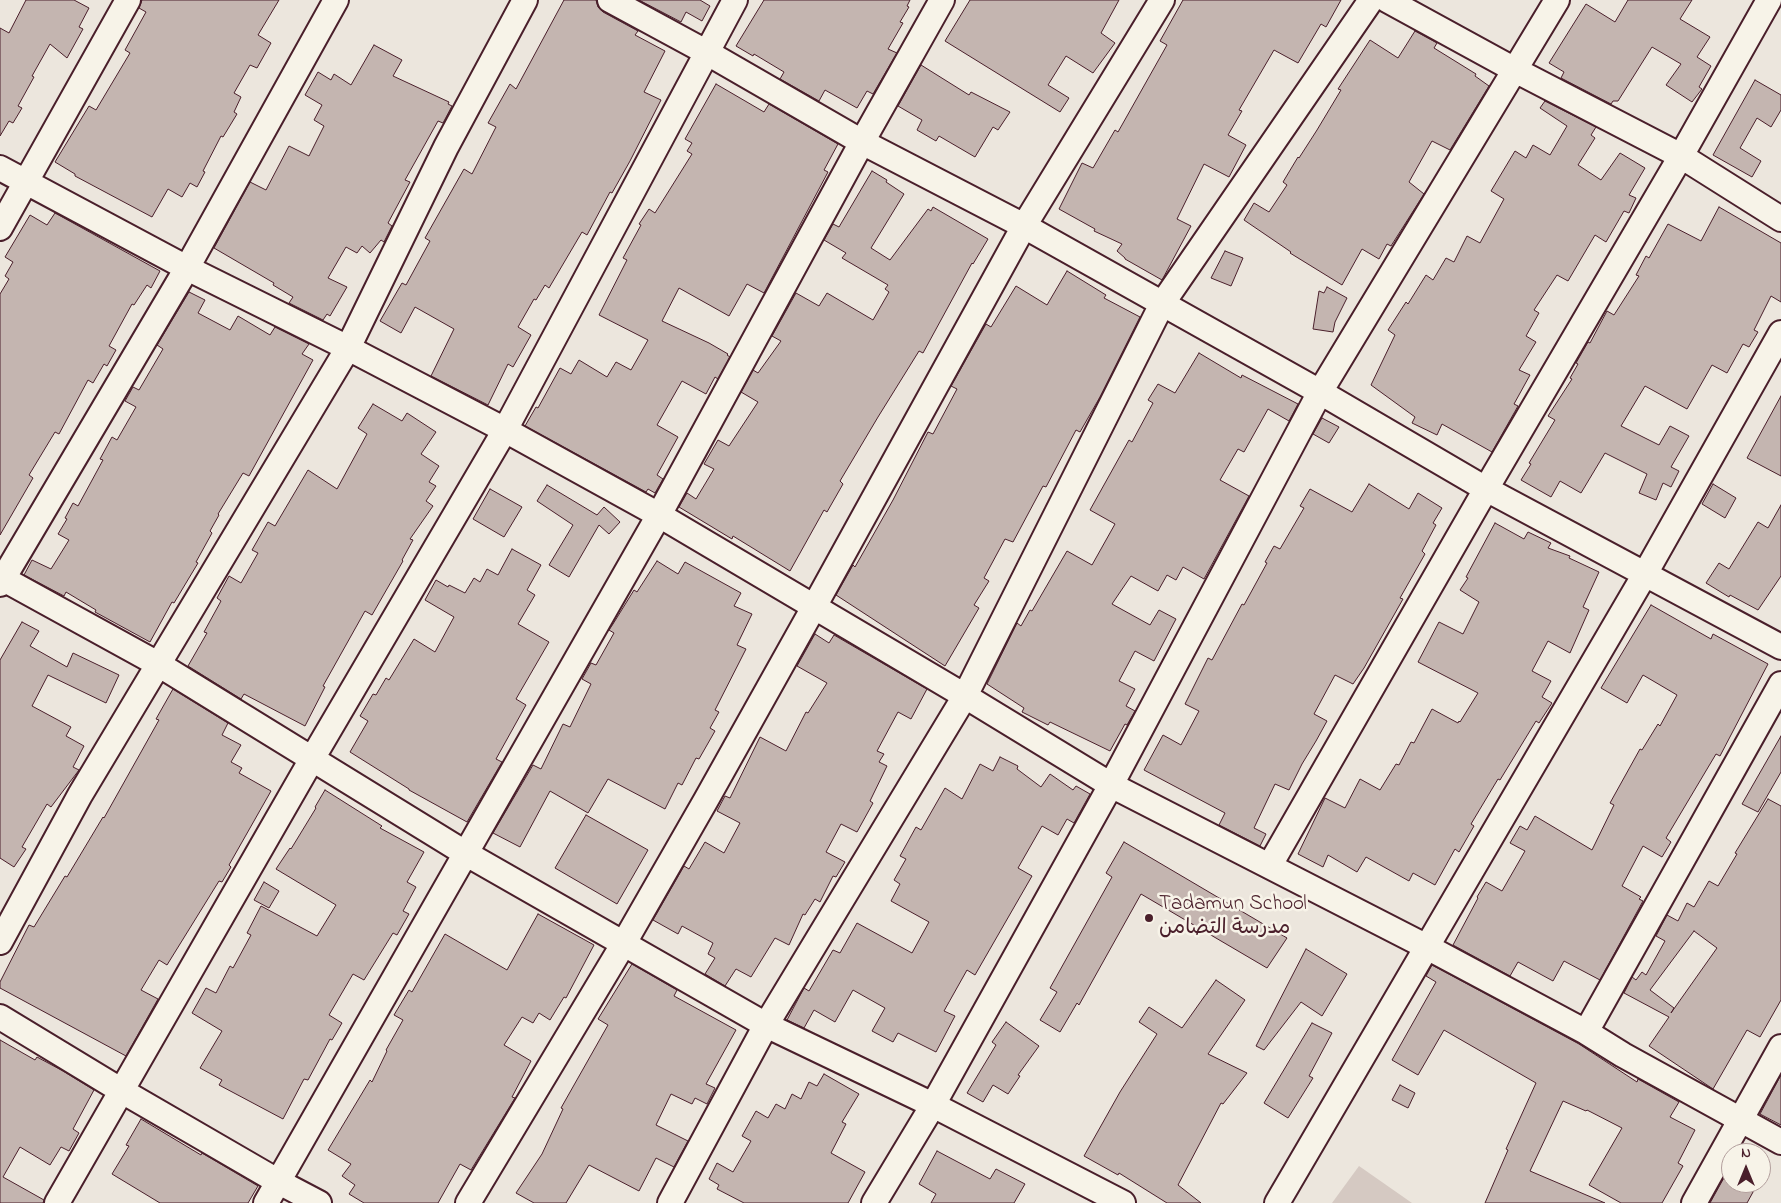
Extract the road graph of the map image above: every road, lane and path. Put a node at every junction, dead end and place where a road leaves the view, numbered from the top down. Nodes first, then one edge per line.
1 (128, 0) edge
2 (336, 0) edge
3 (525, 0) edge
4 (610, 0) edge
5 (735, 0) edge
6 (942, 0) edge
7 (1162, 0) edge
8 (1370, 0) edge
9 (1387, 0) edge
10 (1557, 0) edge
11 (1769, 0) edge
12 (706, 52) junction
13 (1515, 70) junction
14 (862, 142) junction
15 (1682, 156) junction
16 (0, 168) edge
17 (27, 183) junction
18 (1781, 219) edge
19 (1024, 226) junction
20 (0, 228) edge
21 (187, 268) junction
22 (1162, 304) junction
23 (1781, 333) edge
24 (348, 348) junction
25 (1320, 392) junction
26 (505, 430) junction
27 (1486, 489) junction
28 (659, 515) junction
29 (1645, 574) junction
30 (1, 580) edge
31 (814, 607) junction
32 (1781, 647) edge
33 (158, 664) junction
34 (1781, 684) edge
35 (965, 696) junction
36 (312, 759) junction
37 (1111, 785) junction
38 (465, 853) junction
39 (1270, 865) junction
40 (0, 942) edge
41 (624, 943) junction
42 (1428, 947) junction
43 (0, 1017) edge
44 (766, 1024) junction
45 (1586, 1032) junction
46 (1781, 1047) edge
47 (122, 1091) junction
48 (933, 1105) junction
49 (1741, 1120) junction
50 (1781, 1142) edge
51 (279, 1182) junction
52 (57, 1203) edge
53 (266, 1203) edge
54 (319, 1203) edge
55 (468, 1203) edge
56 (670, 1203) edge
57 (874, 1203) edge
58 (1123, 1203) edge
59 (1277, 1203) edge
60 (1694, 1203) edge

1 - 17 street
2 - 21 street
3 - 24 street
4 - 12 street
5 - 12 street
6 - 14 street
7 - 19 street
8 - 22 street
9 - 13 street
10 - 13 street
11 - 15 street
12 - 14 street
12 - 26 street
13 - 15 street
13 - 25 street
14 - 19 street
14 - 28 street
15 - 18 street
15 - 27 street
16 - 17 street
17 - 20 street
17 - 21 street
19 - 22 street
19 - 31 street
21 - 24 street
21 - 30 street
22 - 25 street
22 - 35 street
23 - 29 street
24 - 26 street
24 - 33 street
25 - 27 street
25 - 37 street
26 - 28 street
26 - 36 street
27 - 29 street
27 - 39 street
28 - 31 street
28 - 38 street
29 - 32 street
29 - 42 street
30 - 33 street
31 - 35 street
31 - 41 street
33 - 36 street
33 - 40 street
34 - 45 street
35 - 37 street
35 - 44 street
36 - 38 street
36 - 47 street
37 - 39 street
37 - 48 street
38 - 41 street
38 - 51 street
39 - 42 street
41 - 44 street
41 - 55 street
42 - 45 street
42 - 59 street
43 - 47 street
44 - 48 street
44 - 56 street
45 - 49 street
46 - 49 street
47 - 51 street
47 - 52 street
48 - 57 street
48 - 58 street
49 - 50 street
49 - 60 street
51 - 53 street
51 - 54 street

